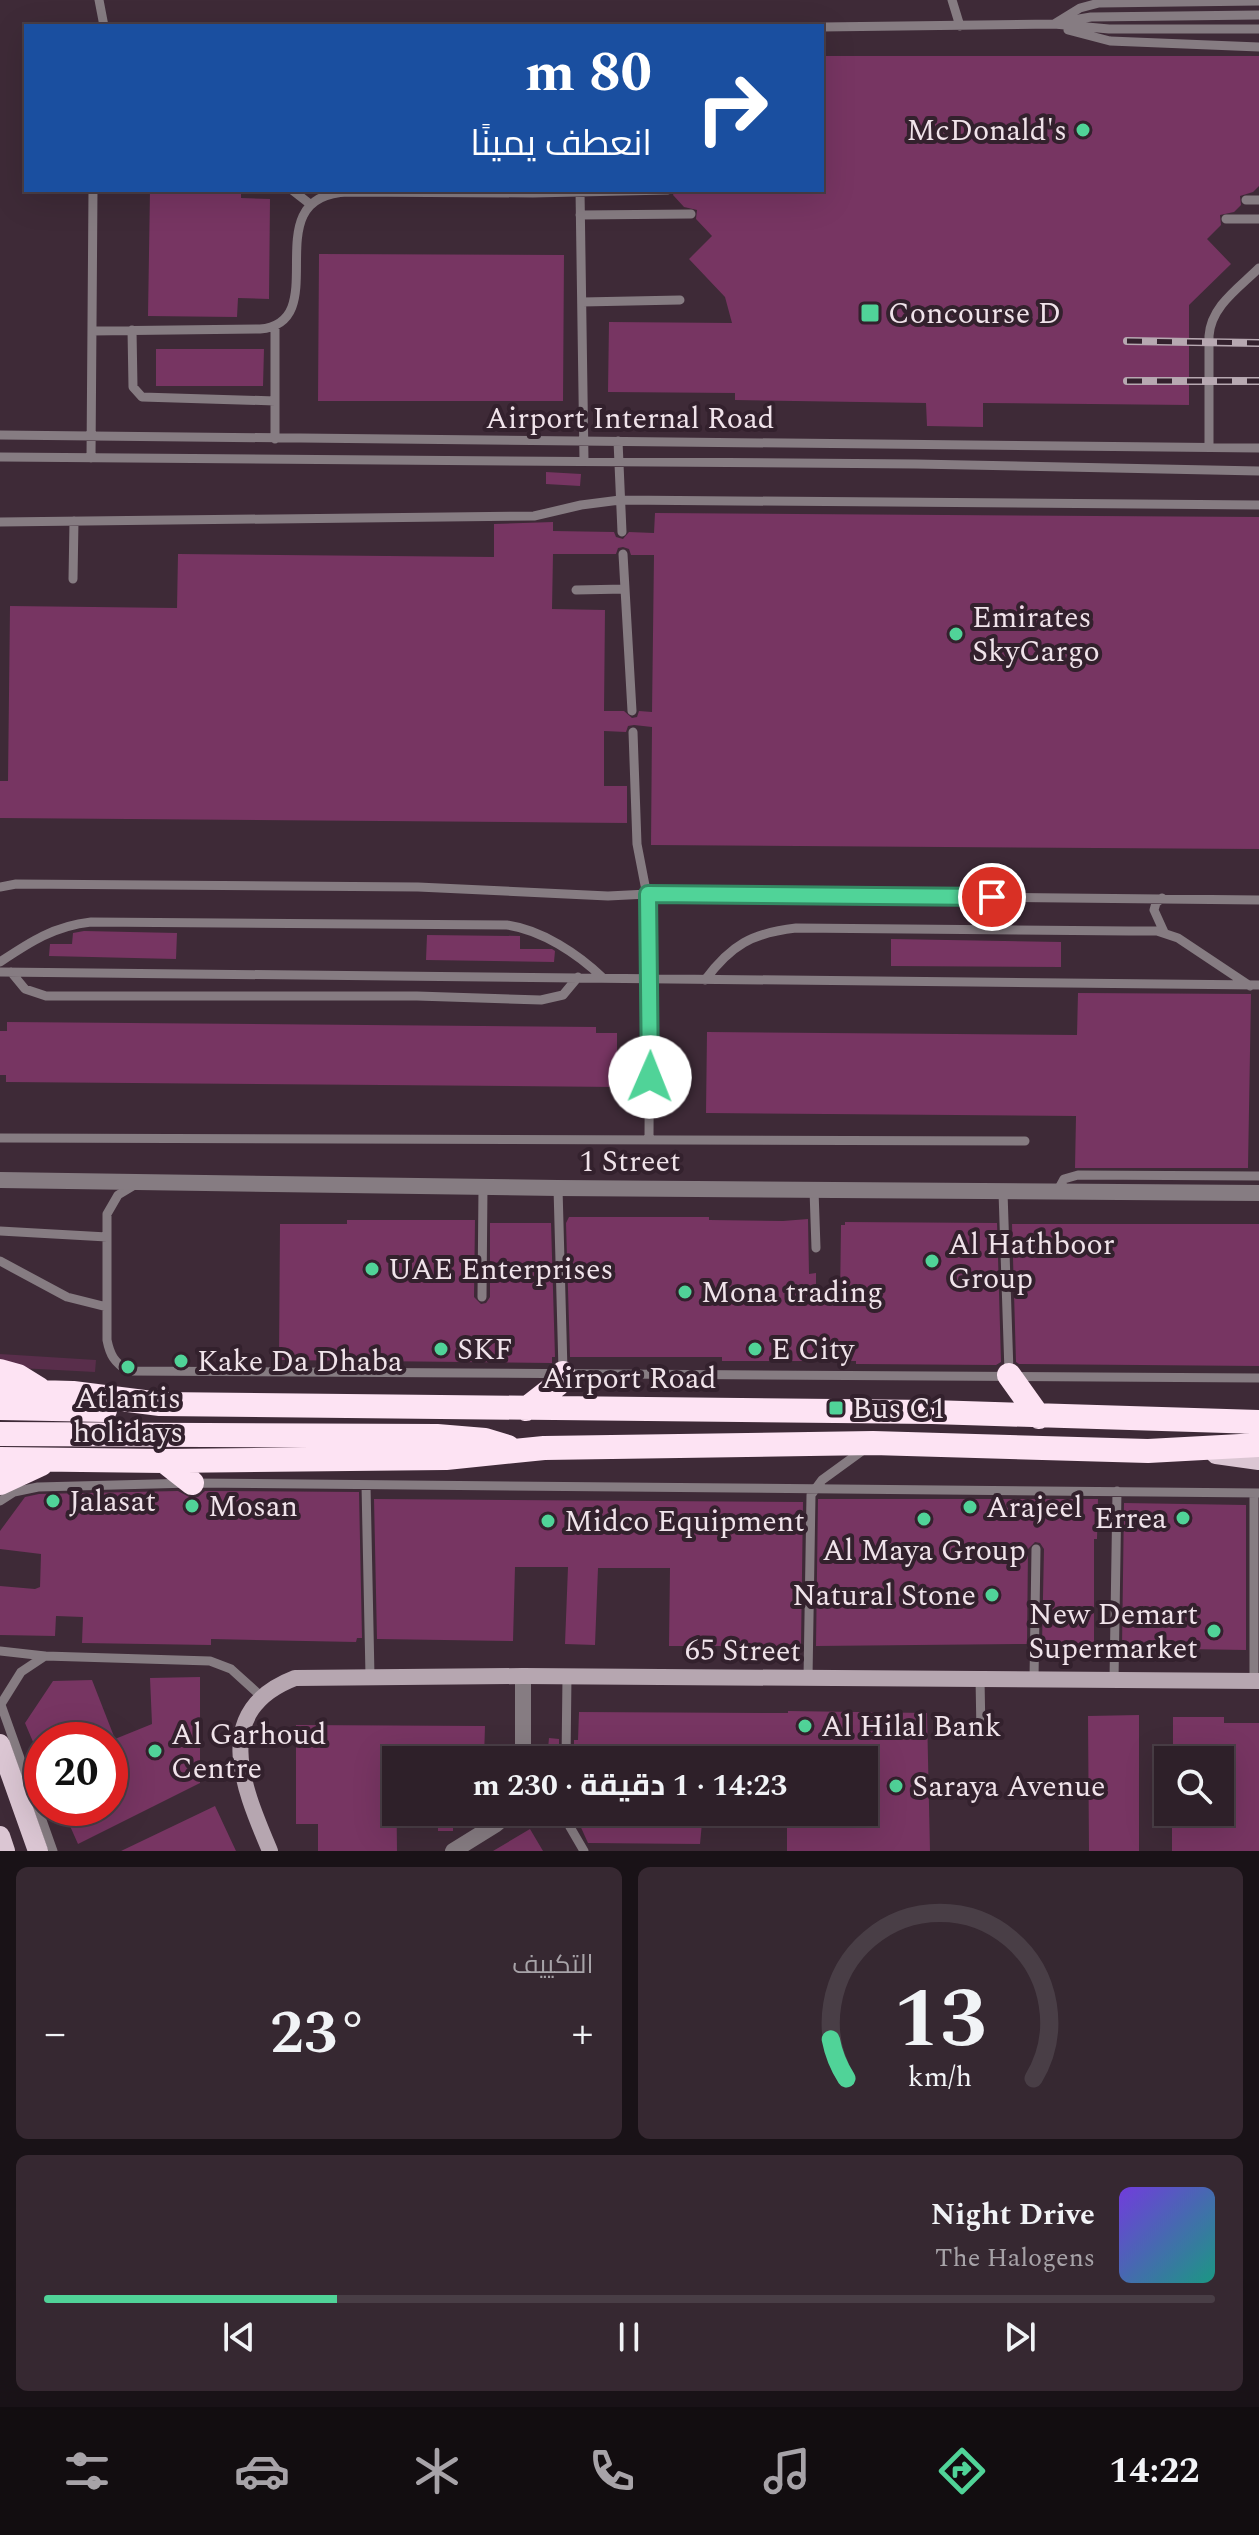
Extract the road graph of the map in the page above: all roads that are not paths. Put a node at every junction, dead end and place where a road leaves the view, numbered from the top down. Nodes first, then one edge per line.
1 (99, 0) edge
2 (952, 0) edge
3 (1259, 1) edge
4 (1259, 15) edge
5 (104, 24) edge
6 (1054, 24) junction
7 (960, 26) junction
8 (824, 27) edge
9 (1259, 29) edge
10 (1259, 47) edge
11 (93, 192) edge
12 (335, 192) edge
13 (580, 192) edge
14 (315, 198) edge
15 (1246, 200) dead end
16 (1259, 200) edge
17 (691, 214) dead end
18 (580, 215) junction
19 (1226, 219) dead end
20 (1259, 219) edge
21 (1259, 268) edge
22 (680, 300) dead end
23 (582, 302) junction
24 (275, 326) junction
25 (132, 330) junction
26 (92, 331) junction
27 (275, 401) junction
28 (0, 435) edge
29 (91, 436) junction
30 (275, 439) junction
31 (583, 441) junction
32 (618, 441) junction
33 (1209, 447) junction
34 (1259, 448) edge
35 (0, 457) edge
36 (91, 458) junction
37 (584, 460) junction
38 (618, 461) junction
39 (1259, 471) edge
40 (620, 500) junction
41 (1259, 505) edge
42 (74, 521) junction
43 (0, 522) edge
44 (622, 532) dead end
45 (623, 554) dead end
46 (73, 579) dead end
47 (625, 589) junction
48 (576, 590) dead end
49 (632, 711) dead end
50 (633, 732) dead end
51 (0, 876) edge
52 (16, 884) junction
53 (0, 887) edge
54 (648, 894) junction
55 (1162, 898) junction
56 (1259, 900) edge
57 (1164, 932) junction
58 (0, 962) edge
59 (5, 972) edge
60 (578, 977) junction
61 (603, 978) junction
62 (650, 978) junction
63 (705, 980) junction
64 (1254, 986) edge
65 (0, 1138) edge
66 (649, 1140) junction
67 (1025, 1141) dead end
68 (1259, 1176) edge
69 (0, 1180) edge
70 (141, 1182) junction
71 (483, 1187) junction
72 (558, 1188) junction
73 (814, 1190) junction
74 (1003, 1192) junction
75 (1057, 1192) junction
76 (1259, 1193) edge
77 (0, 1231) edge
78 (107, 1237) junction
79 (816, 1248) dead end
80 (0, 1261) edge
81 (482, 1297) dead end
82 (107, 1307) junction
83 (0, 1371) edge
84 (563, 1373) junction
85 (1009, 1375) junction
86 (1259, 1378) edge
87 (0, 1391) edge
88 (41, 1391) junction
89 (160, 1404) junction
90 (0, 1408) edge
91 (526, 1409) junction
92 (1039, 1417) junction
93 (1259, 1420) edge
94 (0, 1434) edge
95 (873, 1443) junction
96 (1259, 1445) edge
97 (1196, 1449) junction
98 (522, 1450) junction
99 (0, 1459) edge
100 (54, 1459) junction
101 (1259, 1460) edge
102 (164, 1461) junction
103 (0, 1483) edge
104 (192, 1483) junction
105 (366, 1485) junction
106 (813, 1489) junction
107 (1117, 1491) junction
108 (1256, 1493) edge
109 (0, 1501) edge
110 (1036, 1549) dead end
111 (0, 1651) edge
112 (45, 1656) junction
113 (370, 1676) junction
114 (523, 1676) junction
115 (567, 1676) junction
116 (808, 1678) junction
117 (980, 1678) junction
118 (1034, 1679) junction
119 (1114, 1680) junction
120 (1257, 1681) edge
121 (262, 1697) junction
122 (0, 1703) edge
123 (981, 1734) dead end
124 (0, 1744) edge
125 (523, 1746) edge
126 (566, 1746) edge
127 (493, 1826) edge
128 (570, 1826) edge
129 (0, 1836) edge
130 (5, 1851) edge
131 (38, 1851) edge
132 (53, 1851) edge
133 (270, 1851) edge
134 (453, 1851) edge
135 (584, 1851) edge

1 - 5 lane
2 - 7 lane
3 - 6 lane
4 - 6 lane
6 - 7 lane
6 - 9 lane
6 - 10 lane
7 - 8 lane
11 - 26 lane
12 - 14 lane
13 - 18 lane
14 - 24 lane
15 - 16 lane
17 - 18 lane
18 - 23 lane
19 - 20 lane
21 - 33 lane
22 - 23 lane
23 - 31 lane
24 - 25 lane
24 - 27 lane
25 - 26 lane
25 - 27 lane
26 - 29 lane
27 - 30 lane
28 - 29 lane, Airport Internal Road
29 - 30 lane, Airport Internal Road
29 - 36 lane
30 - 31 lane, Airport Internal Road
31 - 32 lane, Airport Internal Road
31 - 37 lane
32 - 33 lane, Airport Internal Road
32 - 38 lane
33 - 34 lane, Airport Internal Road
35 - 36 lane
36 - 37 lane
37 - 38 lane
38 - 39 lane
38 - 40 lane
40 - 41 lane
40 - 42 lane
40 - 44 lane
42 - 43 lane
42 - 46 lane
45 - 47 lane
47 - 48 lane
47 - 49 lane
50 - 54 lane
51 - 52 lane
52 - 53 lane
52 - 54 lane
54 - 55 lane
54 - 62 lane
55 - 56 lane
55 - 57 lane
57 - 63 lane
57 - 64 lane
58 - 61 lane
59 - 60 lane
59 - 60 lane
60 - 61 lane
61 - 62 lane
62 - 63 lane
62 - 66 lane
63 - 64 lane
65 - 66 lane
66 - 67 lane
68 - 75 lane
69 - 70 street, 1 Street
70 - 71 street, 1 Street
70 - 78 lane
71 - 72 street, 1 Street
71 - 81 lane
72 - 73 street, 1 Street
72 - 84 lane
73 - 74 street, 1 Street
73 - 79 lane
74 - 75 street, 1 Street
74 - 85 lane
75 - 76 street, 1 Street
77 - 78 lane
78 - 82 lane
80 - 82 lane
82 - 84 lane
83 - 88 highway
84 - 85 lane
84 - 91 highway
85 - 86 lane
85 - 92 highway
87 - 88 highway, Airport Road
88 - 89 highway, Airport Road
89 - 90 highway
89 - 91 highway, Airport Road
91 - 92 highway, Airport Road
92 - 93 highway, Airport Road
94 - 98 highway
95 - 97 highway
95 - 98 highway
95 - 106 lane
96 - 97 highway
97 - 101 main road
98 - 102 highway
99 - 100 highway
100 - 102 highway
100 - 103 highway
102 - 104 highway
104 - 105 lane
104 - 109 lane
105 - 106 lane
105 - 113 lane
106 - 107 lane
106 - 116 lane
107 - 108 lane
107 - 119 lane
108 - 120 lane
110 - 118 lane
111 - 112 lane
112 - 121 lane
112 - 122 lane
113 - 114 street, 65 Street
113 - 121 street, 65 Street
114 - 115 street, 65 Street
114 - 125 street
115 - 116 street, 65 Street
115 - 126 lane
116 - 117 street, 65 Street
117 - 118 street, 65 Street
117 - 123 lane
118 - 119 street, 65 Street
119 - 120 street, 65 Street
121 - 133 street, 65 Street
122 - 132 lane
124 - 131 main road
127 - 134 street
128 - 135 lane
129 - 130 main road

